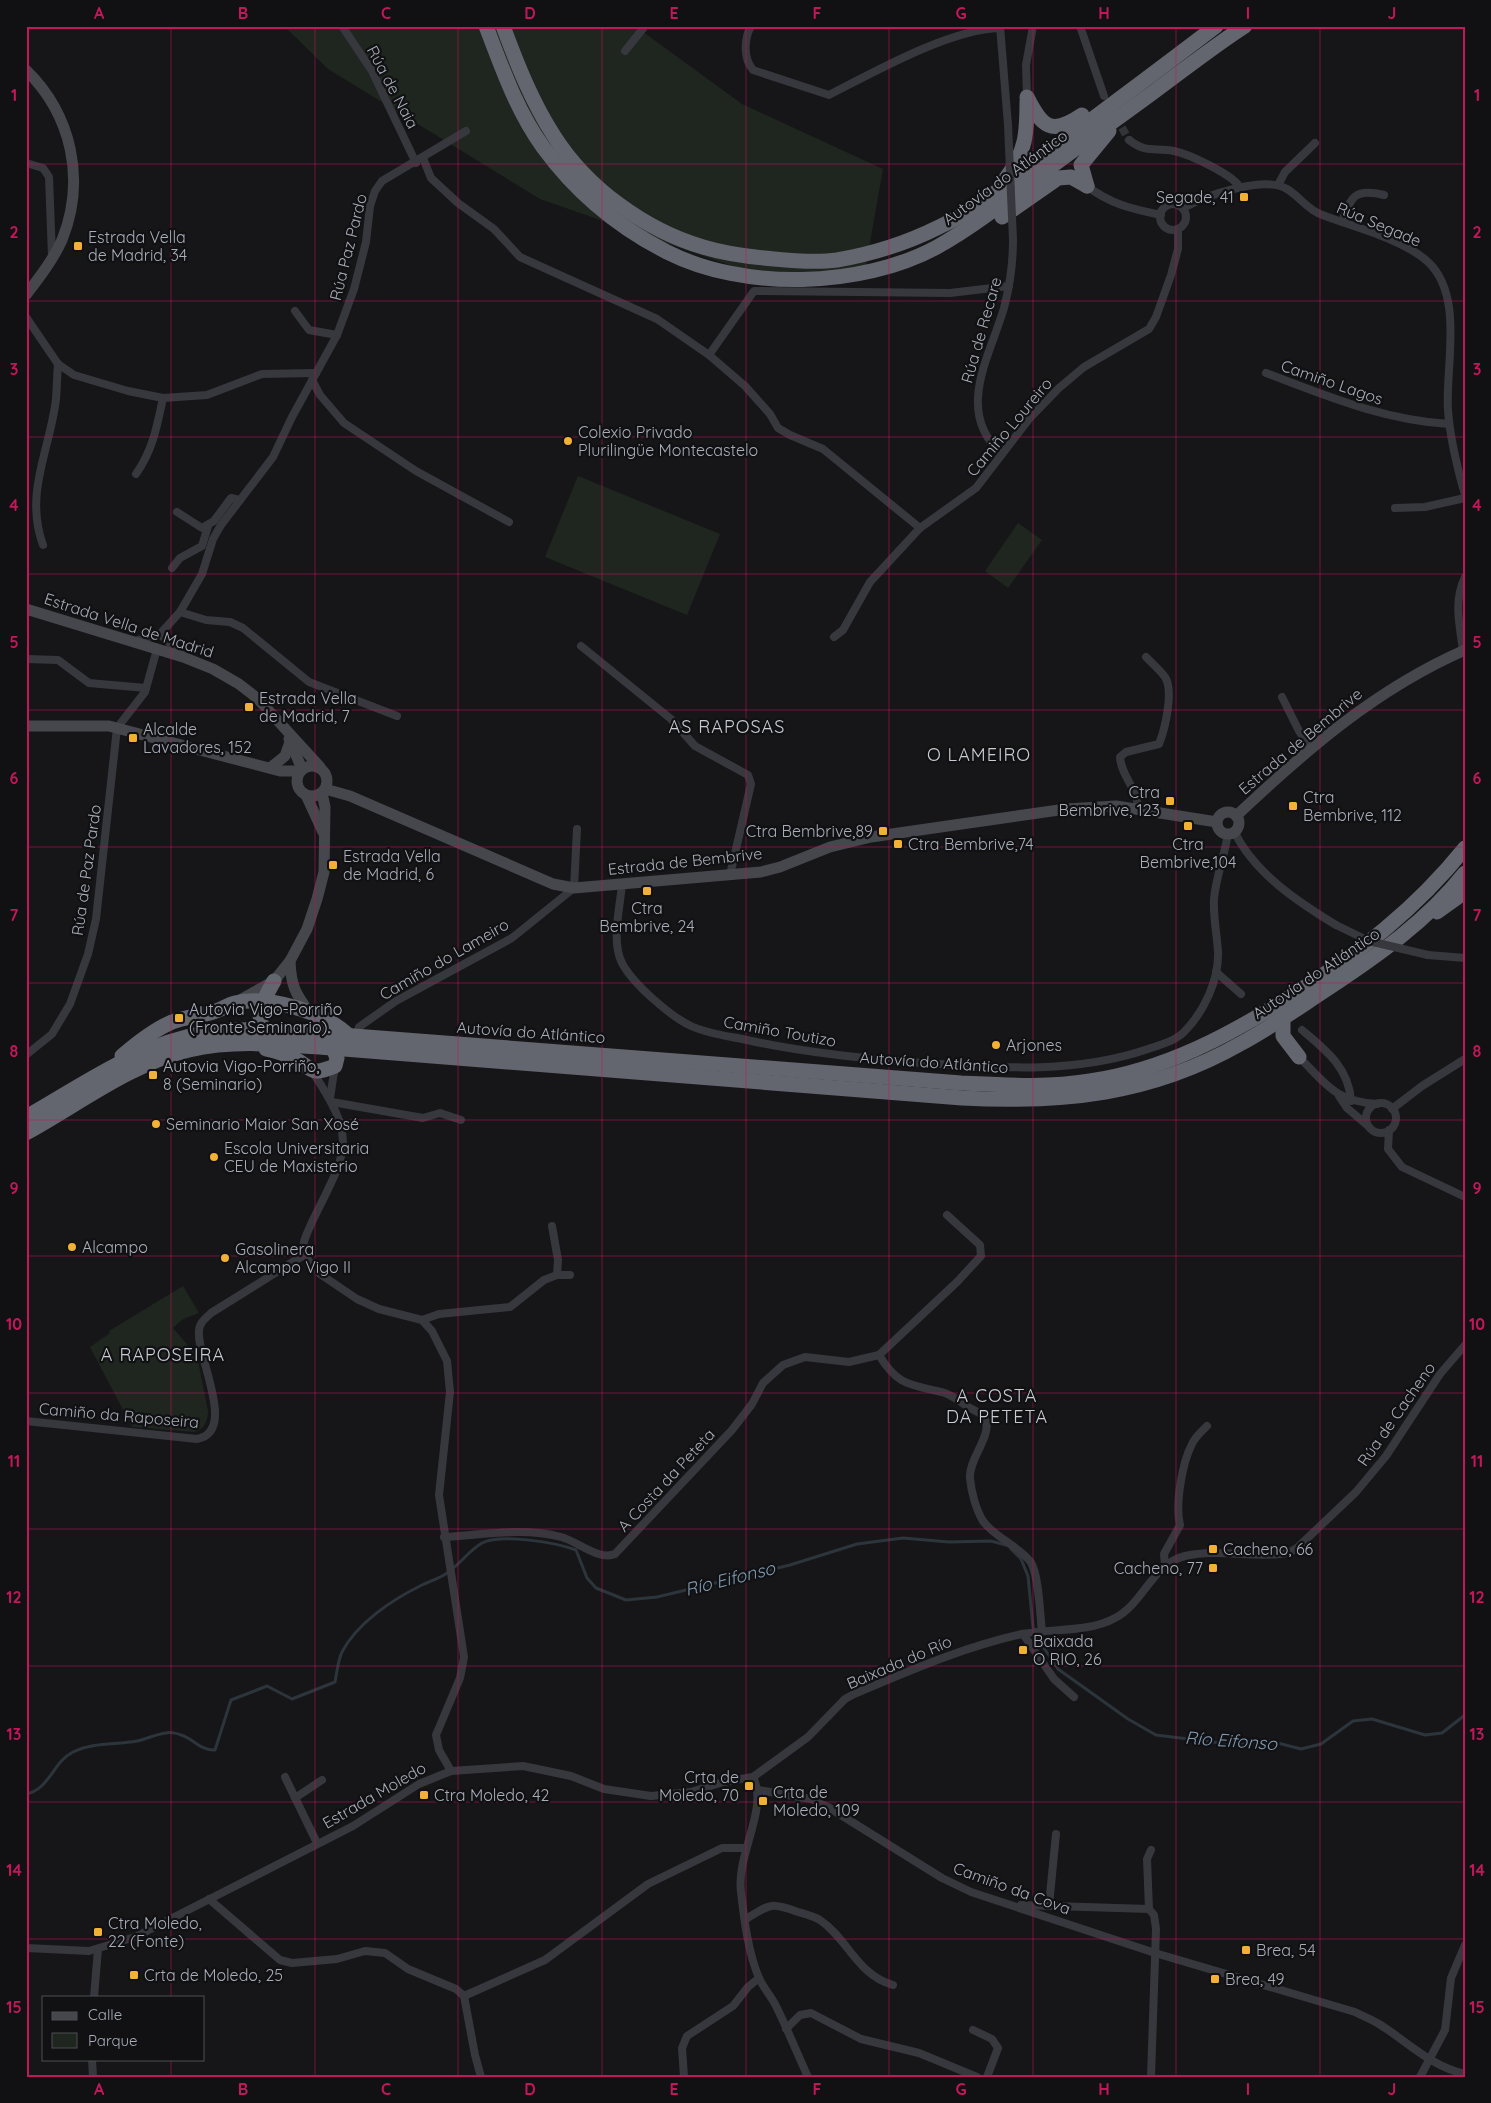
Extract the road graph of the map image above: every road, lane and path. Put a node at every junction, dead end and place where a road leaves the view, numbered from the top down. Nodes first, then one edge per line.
1 (342, 26) edge
2 (486, 26) edge
3 (502, 26) edge
4 (644, 26) edge
5 (751, 26) edge
6 (1033, 26) edge
7 (1080, 26) edge
8 (1216, 26) edge
9 (1245, 26) edge
10 (1000, 27) edge
11 (979, 28) edge
12 (1194, 43) junction
13 (625, 51) dead end
14 (26, 70) edge
15 (1104, 96) dead end
16 (1027, 97) junction
17 (1122, 115) junction
18 (466, 131) dead end
19 (1129, 140) tunnel mouth
20 (1315, 143) dead end
21 (420, 160) junction
22 (26, 163) edge
23 (1278, 185) junction
24 (1087, 186) junction
25 (1239, 186) junction
26 (998, 189) junction
27 (1384, 196) dead end
28 (1183, 208) junction
29 (1160, 215) junction
30 (1342, 222) junction
31 (1178, 229) junction
32 (935, 248) junction
33 (52, 258) junction
34 (1009, 286) junction
35 (26, 295) edge
36 (295, 311) dead end
37 (26, 317) edge
38 (337, 335) junction
39 (709, 355) junction
40 (58, 364) junction
41 (1266, 373) dead end
42 (314, 377) junction
43 (163, 398) junction
44 (1449, 424) junction
45 (1002, 454) junction
46 (136, 474) dead end
47 (1465, 497) edge
48 (240, 500) junction
49 (1395, 508) dead end
50 (177, 512) dead end
51 (509, 522) dead end
52 (208, 526) junction
53 (920, 528) junction
54 (43, 545) dead end
55 (172, 568) dead end
56 (1465, 577) edge
57 (26, 608) edge
58 (180, 612) junction
59 (160, 634) junction
60 (834, 637) dead end
61 (132, 642) junction
62 (581, 646) dead end
63 (157, 649) junction
64 (1464, 651) edge
65 (183, 657) junction
66 (1146, 657) dead end
67 (26, 658) edge
68 (146, 688) junction
69 (1282, 697) dead end
70 (397, 716) dead end
71 (26, 726) edge
72 (117, 728) junction
73 (289, 737) junction
74 (1312, 750) junction
75 (275, 770) junction
76 (300, 770) junction
77 (323, 771) junction
78 (297, 784) junction
79 (324, 791) junction
80 (343, 793) junction
81 (306, 795) junction
82 (325, 807) junction
83 (1138, 809) junction
84 (1236, 816) junction
85 (1217, 822) junction
86 (577, 829) dead end
87 (1231, 832) junction
88 (323, 833) junction
89 (1465, 848) edge
90 (1465, 872) edge
91 (730, 876) junction
92 (622, 884) junction
93 (574, 888) junction
94 (1465, 892) edge
95 (1422, 918) junction
96 (1465, 958) edge
97 (290, 960) junction
98 (1216, 972) junction
99 (274, 981) junction
100 (1241, 994) dead end
101 (263, 1002) junction
102 (234, 1003) junction
103 (310, 1014) junction
104 (1282, 1018) junction
105 (263, 1030) junction
106 (1302, 1030) dead end
107 (352, 1036) junction
108 (330, 1041) junction
109 (244, 1043) junction
110 (275, 1044) junction
111 (26, 1055) edge
112 (1299, 1057) joint
113 (294, 1058) junction
114 (1465, 1059) edge
115 (335, 1066) junction
116 (106, 1070) junction
117 (312, 1071) junction
118 (1339, 1096) junction
119 (331, 1100) junction
120 (1351, 1101) junction
121 (1377, 1104) junction
122 (1392, 1109) junction
123 (26, 1117) edge
124 (462, 1120) dead end
125 (1368, 1126) junction
126 (1389, 1130) junction
127 (26, 1133) edge
128 (1465, 1197) edge
129 (947, 1215) dead end
130 (552, 1226) dead end
131 (304, 1255) junction
132 (570, 1275) dead end
133 (557, 1276) junction
134 (422, 1320) junction
135 (1465, 1345) edge
136 (879, 1355) junction
137 (26, 1420) edge
138 (1207, 1426) dead end
139 (444, 1538) junction
140 (1165, 1565) junction
141 (1040, 1632) junction
142 (1023, 1634) junction
143 (1074, 1696) dead end
144 (451, 1771) junction
145 (285, 1777) dead end
146 (753, 1777) junction
147 (322, 1780) dead end
148 (758, 1790) junction
149 (295, 1798) junction
150 (1056, 1834) dead end
151 (317, 1843) junction
152 (744, 1848) junction
153 (1151, 1850) dead end
154 (209, 1899) junction
155 (1049, 1905) junction
156 (1015, 1906) junction
157 (1148, 1909) junction
158 (746, 1919) junction
159 (1465, 1945) edge
160 (26, 1948) edge
161 (98, 1949) junction
162 (1155, 1953) junction
163 (759, 1978) junction
164 (893, 1985) dead end
165 (94, 1996) edge
166 (464, 1996) junction
167 (786, 2029) junction
168 (973, 2030) dead end
169 (92, 2060) edge
170 (1428, 2060) junction
171 (1465, 2074) edge
172 (93, 2077) edge
173 (481, 2077) edge
174 (684, 2077) edge
175 (808, 2077) edge
176 (977, 2077) edge
177 (987, 2077) edge
178 (1151, 2077) edge
179 (1420, 2077) edge

1 - 21 street, Rúa de Naia
2 - 32 highway, Autovía do Atlántico
3 - 26 highway, Autovía do Atlántico
4 - 13 street
5 - 11 street
6 - 16 street
7 - 15 street
8 - 12 highway, Autovía do Atlántico
9 - 17 highway, Autovía do Atlántico
10 - 11 street
10 - 34 street, Rúa de Recare, bridge
12 - 16 highway
12 - 26 highway, Autovía do Atlántico
14 - 33 street
16 - 26 highway
17 - 24 highway
17 - 32 highway, Autovía do Atlántico
18 - 21 street, Rúa Paz Pardo
19 - 25 street
20 - 23 street
21 - 38 street, Rúa Paz Pardo
21 - 39 street, Rúa de Naia
22 - 33 street
23 - 25 street
23 - 30 street, Rúa Segade
24 - 29 street
24 - 32 highway
25 - 28 street
27 - 30 street
28 - 29 street
28 - 31 street
29 - 31 street
30 - 44 street, Rúa Segade
31 - 45 street, Camiño Loureiro
33 - 35 street
34 - 39 street
34 - 45 street, Rúa de Recare
36 - 38 street
37 - 40 street
38 - 42 street, Rúa Paz Pardo
39 - 53 street, Rúa de Naia
40 - 43 street
40 - 54 street
41 - 44 street, Camiño Lagos
42 - 43 street
42 - 48 street, Rúa Paz Pardo
42 - 51 street
43 - 46 street
44 - 47 street, Rúa Segade
45 - 53 street, Camiño Loureiro
47 - 49 street
48 - 52 street
48 - 58 street, Rúa Paz Pardo
50 - 52 street
52 - 55 street
53 - 60 street, Camiño Loureiro
56 - 64 street
57 - 61 street, Estrada Vella de Madrid
58 - 59 street, Rúa Paz Pardo
58 - 70 street
59 - 61 street
59 - 65 street
61 - 63 street, Estrada Vella de Madrid
62 - 91 street
63 - 65 street, Estrada Vella de Madrid
63 - 68 street
64 - 74 street, Estrada de Bembrive
65 - 73 street, Estrada Vella de Madrid
66 - 83 street
67 - 68 street
68 - 72 street
69 - 74 street
71 - 72 street
72 - 75 street
72 - 111 street, Rúa de Paz Pardo
73 - 75 street
73 - 76 street, Estrada Vella de Madrid
73 - 77 street, Estrada Vella de Madrid
74 - 84 street, Estrada de Bembrive
75 - 76 street
75 - 78 street
76 - 77 street
76 - 78 street
77 - 79 street
77 - 80 street, Estrada Vella de Madrid
78 - 81 street
79 - 80 street
79 - 81 street
79 - 82 street
80 - 82 street
80 - 93 street, Estrada de Bembrive
81 - 88 street
82 - 88 street
83 - 85 street, Estrada de Bembrive
83 - 91 street, Estrada de Bembrive
84 - 85 street
84 - 87 street
85 - 87 street
86 - 93 street
87 - 96 street, bridge
87 - 98 street, Camiño Toutizo
88 - 97 street
89 - 107 highway, Autovía do Atlántico
90 - 95 highway, Autovía do Atlántico
91 - 92 street, Estrada de Bembrive
92 - 93 street, Estrada de Bembrive
92 - 98 street, Camiño Toutizo
93 - 107 street, Camiño do Lameiro
94 - 95 highway
95 - 104 highway, Autovía do Atlántico
97 - 99 street
97 - 103 street
98 - 100 street
99 - 101 highway
99 - 102 street
101 - 102 highway
101 - 103 highway
101 - 105 highway
102 - 116 highway
103 - 107 highway
103 - 108 highway
104 - 108 highway, Autovía do Atlántico
104 - 112 highway
105 - 108 highway
105 - 110 highway
105 - 116 highway
106 - 120 street
107 - 108 highway, Autovía do Atlántico
108 - 110 highway
108 - 115 highway
109 - 110 highway
109 - 113 highway
109 - 127 highway
110 - 113 highway
112 - 118 street
113 - 117 highway
114 - 122 street
115 - 117 highway
115 - 119 street
116 - 123 highway
117 - 119 street
118 - 120 street
118 - 125 street
119 - 124 street
119 - 131 street
120 - 121 street
121 - 122 street
121 - 125 street
122 - 126 street
125 - 126 street
126 - 128 street
129 - 136 street
130 - 133 street
131 - 134 street
131 - 137 street, Camiño da Raposeira
132 - 133 street
133 - 134 street
134 - 139 street
135 - 140 street, Rúa de Cacheno
136 - 139 street, A Costa da Peteta
136 - 141 street
138 - 140 street
139 - 144 street
140 - 141 street, Rúa de Cacheno
141 - 142 street, Baixada do Río
142 - 143 street
142 - 146 street, Baixada do Río
144 - 146 street, Estrada Moledo
144 - 151 street, Estrada Moledo
145 - 149 street
146 - 148 street
147 - 149 street
148 - 152 street
148 - 156 street, Camiño da Cova
149 - 151 street
150 - 155 street
151 - 154 street, Estrada Moledo
152 - 158 street
152 - 166 street
153 - 157 street
154 - 161 street, Estrada Moledo
154 - 166 street
155 - 156 street
155 - 157 street
156 - 162 street, Camiño da Cova
157 - 162 street
158 - 163 street
158 - 164 street
159 - 170 street
160 - 161 street, Estrada Moledo
161 - 165 street
162 - 170 street, Camiño da Cova
162 - 178 street
163 - 167 street
163 - 174 street
166 - 173 street
167 - 175 street
167 - 176 street
168 - 177 street
169 - 172 street
170 - 171 street, Camiño da Cova
170 - 179 street

